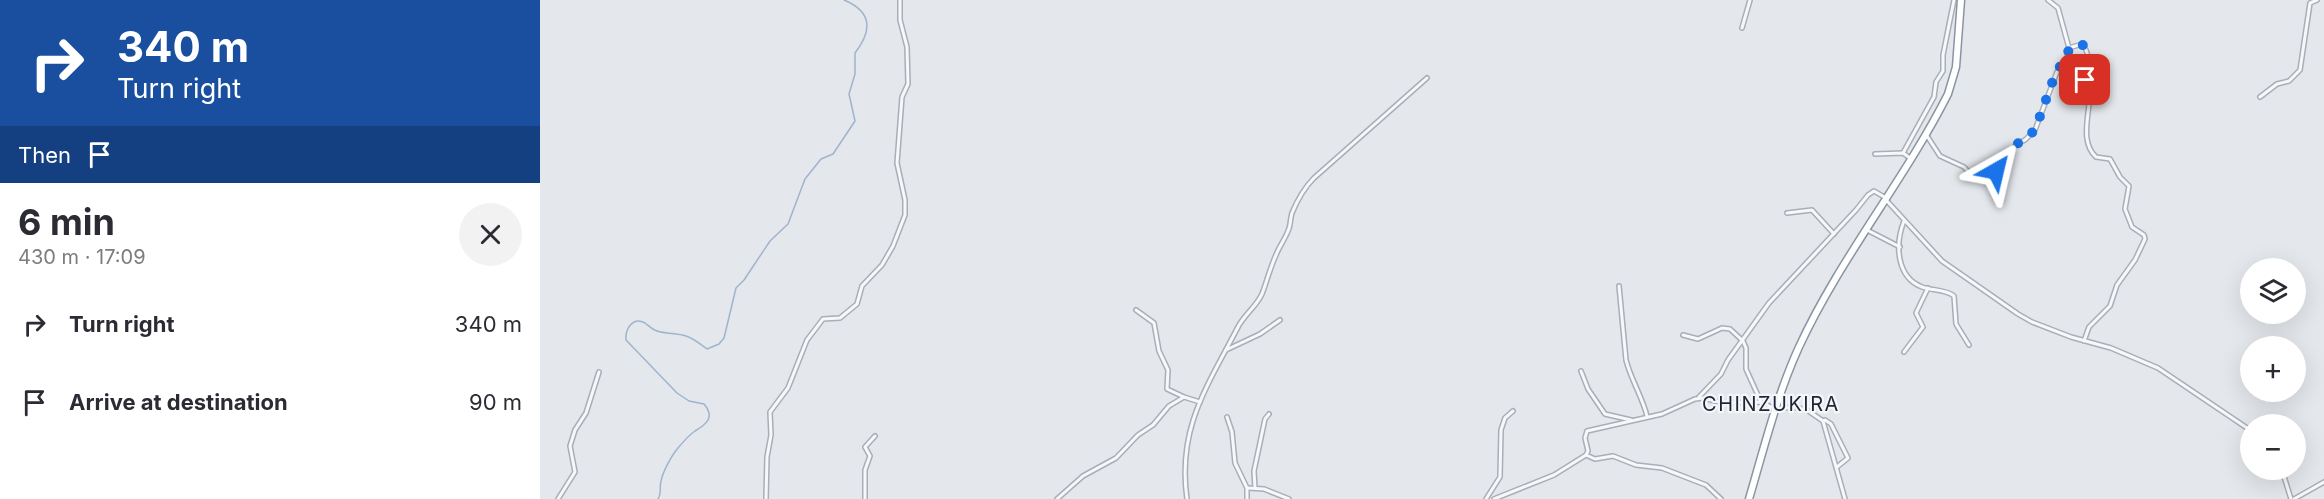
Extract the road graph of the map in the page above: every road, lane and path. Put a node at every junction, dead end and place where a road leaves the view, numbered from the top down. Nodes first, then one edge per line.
1 (900, 0) edge
2 (1750, 0) edge
3 (1954, 0) edge
4 (1961, 0) edge
5 (2048, 0) edge
6 (2317, 0) edge
7 (1742, 28) dead end
8 (2069, 48) junction
9 (1427, 78) dead end
10 (2260, 97) dead end
11 (1925, 134) junction
12 (1903, 153) junction
13 (1875, 154) dead end
14 (1910, 158) junction
15 (1886, 199) junction
16 (1787, 213) dead end
17 (1904, 221) junction
18 (1867, 230) junction
19 (1834, 234) junction
20 (1900, 247) junction
21 (1619, 286) dead end
22 (1928, 288) junction
23 (1136, 310) dead end
24 (1281, 320) dead end
25 (1683, 335) dead end
26 (1743, 341) junction
27 (2084, 341) junction
28 (1969, 345) dead end
29 (1225, 351) junction
30 (1904, 352) dead end
31 (1581, 371) dead end
32 (599, 372) dead end
33 (1184, 397) junction
34 (1699, 399) junction
35 (1200, 402) junction
36 (1761, 402) junction
37 (1776, 409) junction
38 (1513, 411) dead end
39 (1269, 414) dead end
40 (1647, 416) junction
41 (1227, 417) dead end
42 (1633, 420) junction
43 (1823, 421) junction
44 (2240, 423) edge
45 (875, 436) dead end
46 (1586, 455) junction
47 (1837, 467) junction
48 (2286, 480) edge
49 (2324, 483) edge
50 (1247, 488) junction
51 (1255, 488) junction
52 (558, 499) edge
53 (766, 499) edge
54 (865, 499) edge
55 (1057, 499) edge
56 (1187, 499) edge
57 (1247, 499) edge
58 (1289, 499) edge
59 (1486, 499) edge
60 (1494, 499) edge
61 (1721, 499) edge
62 (1749, 499) edge
63 (1845, 499) edge
64 (2293, 499) edge

1 - 53 street
2 - 7 street
3 - 12 street
4 - 11 highway
5 - 8 street
6 - 10 street
8 - 11 street
8 - 27 street
9 - 29 street
11 - 14 highway
12 - 13 street
12 - 14 street
14 - 15 highway
15 - 17 street
15 - 18 highway
15 - 19 street
16 - 19 street
17 - 20 street
17 - 27 street
18 - 20 street
18 - 37 highway
19 - 26 street
20 - 22 street
21 - 40 street
22 - 28 street
22 - 30 street
23 - 33 street
24 - 29 street
25 - 26 street
26 - 34 street
26 - 36 street
27 - 44 street
29 - 35 street
31 - 42 street
32 - 52 street
33 - 35 street
33 - 55 street
34 - 36 street
34 - 40 street
35 - 56 street
36 - 37 street
37 - 43 street
37 - 62 highway
38 - 59 street
39 - 51 street
40 - 42 street
41 - 50 street
42 - 46 street
43 - 47 street
43 - 47 street
45 - 54 street
46 - 60 street
46 - 61 street
47 - 63 street
48 - 64 street
49 - 64 street
50 - 51 street
50 - 57 street
51 - 58 street

